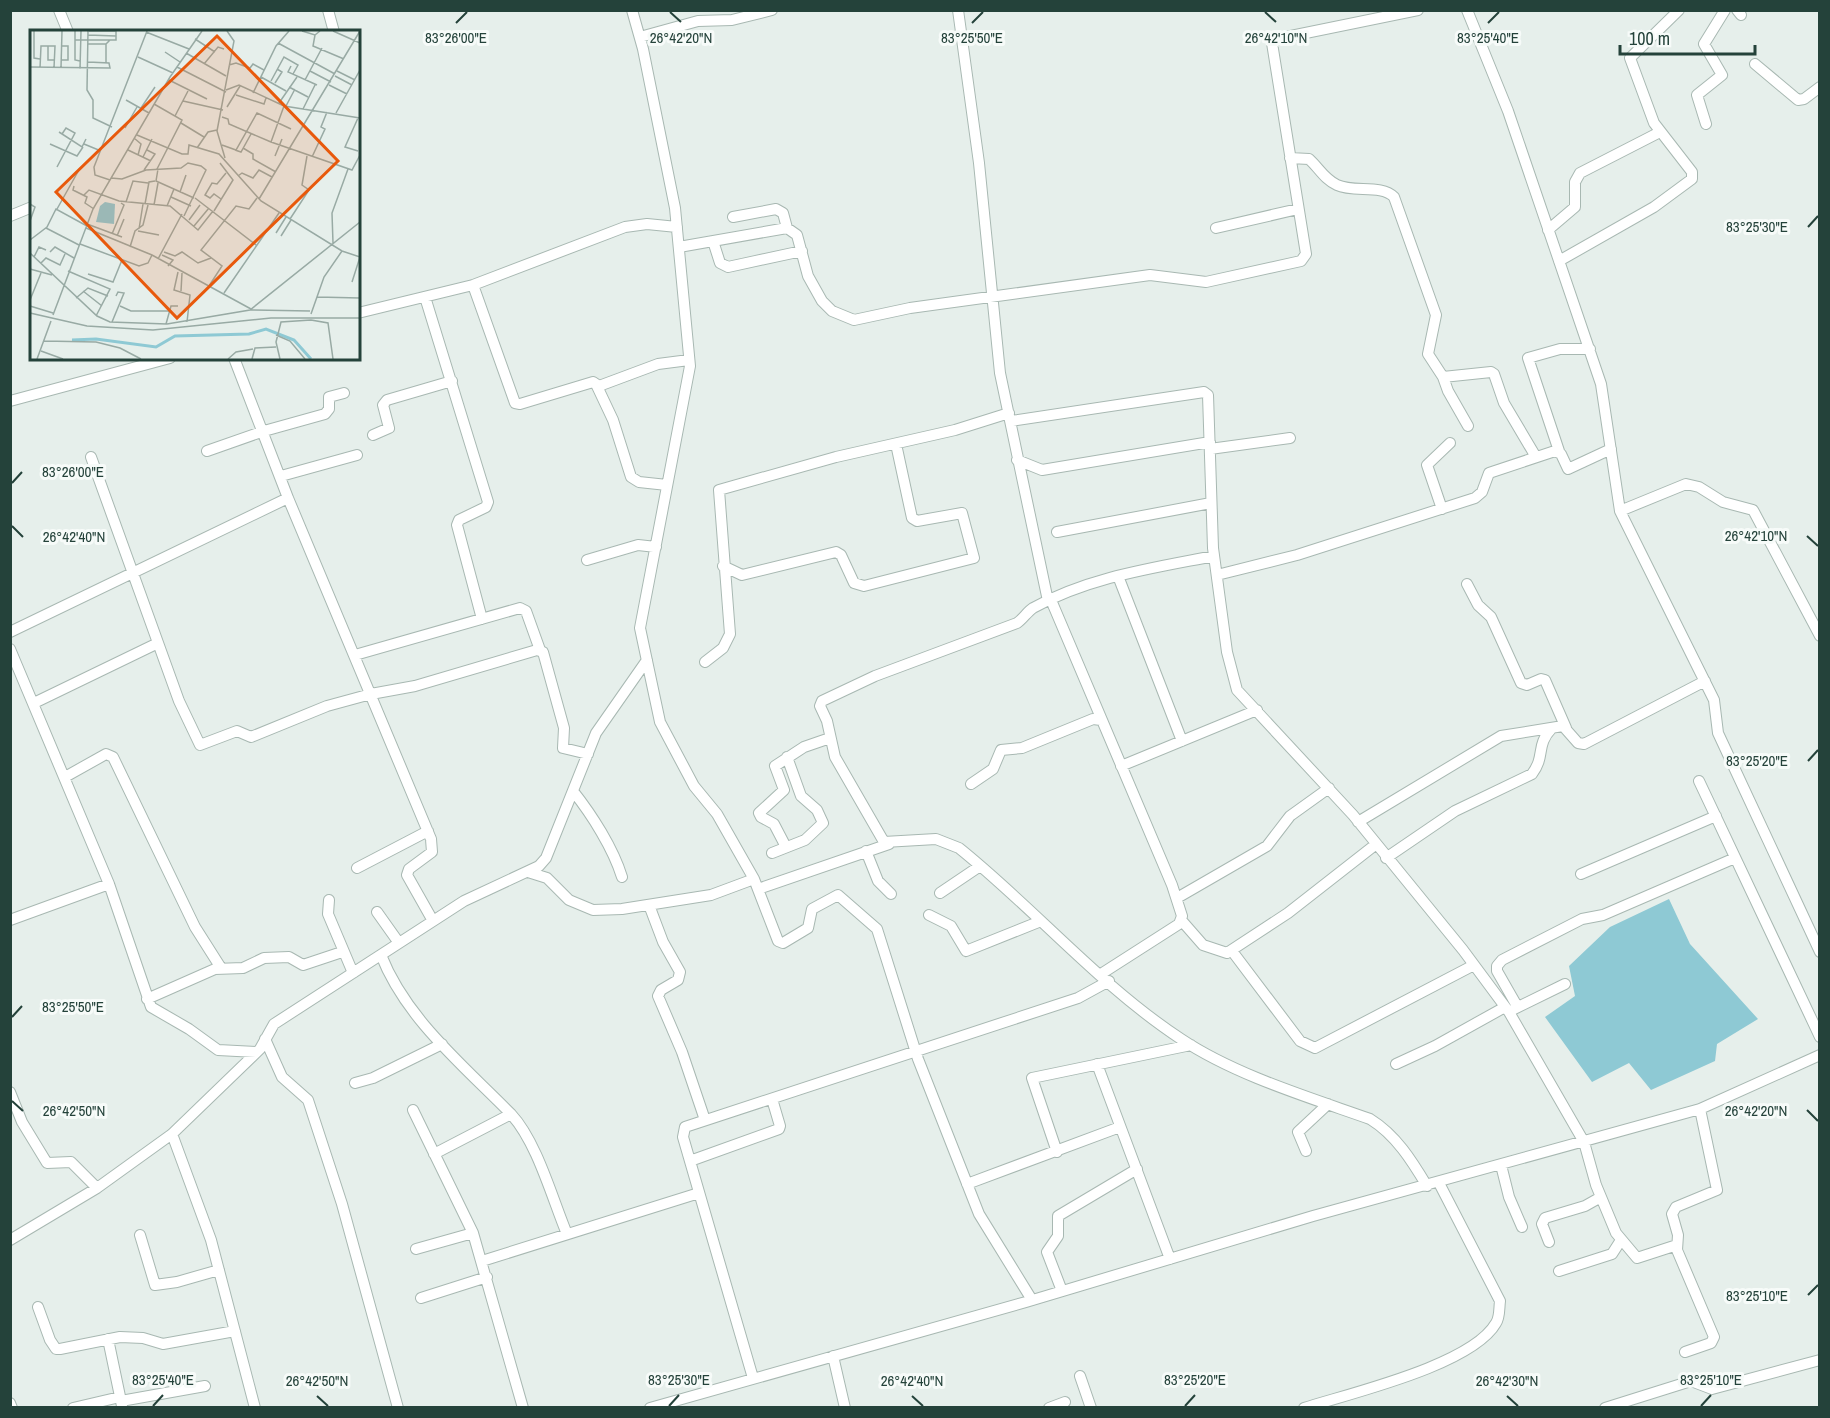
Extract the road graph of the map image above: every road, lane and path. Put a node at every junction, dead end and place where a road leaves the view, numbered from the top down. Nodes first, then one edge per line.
1 (59, 10) edge
2 (328, 10) edge
3 (632, 10) edge
4 (772, 10) edge
5 (958, 10) edge
6 (1418, 10) edge
7 (1467, 10) edge
8 (1679, 10) edge
9 (1725, 10) edge
10 (67, 30) edge
11 (333, 30) edge
12 (640, 37) junction
13 (1755, 64) dead end
14 (1820, 87) edge
15 (1706, 124) dead end
16 (1660, 132) junction
17 (1290, 158) junction
18 (30, 208) edge
19 (1298, 209) junction
20 (10, 216) edge
21 (733, 217) dead end
22 (677, 227) junction
23 (787, 228) junction
24 (1216, 228) dead end
25 (1548, 230) junction
26 (713, 241) junction
27 (679, 247) junction
28 (802, 251) junction
29 (1559, 261) junction
30 (473, 285) junction
31 (993, 296) junction
32 (425, 297) junction
33 (360, 313) edge
34 (1590, 349) junction
35 (163, 360) edge
36 (235, 360) edge
37 (690, 360) junction
38 (1443, 376) junction
39 (452, 381) junction
40 (598, 386) junction
41 (344, 393) dead end
42 (10, 401) edge
43 (1010, 417) junction
44 (1468, 426) dead end
45 (264, 430) junction
46 (373, 435) dead end
47 (1290, 438) dead end
48 (1450, 443) dead end
49 (896, 444) junction
50 (1210, 445) junction
51 (1611, 449) junction
52 (207, 451) dead end
53 (1559, 451) junction
54 (357, 455) dead end
55 (92, 457) dead end
56 (1536, 457) junction
57 (1017, 460) junction
58 (281, 476) junction
59 (667, 485) junction
60 (288, 498) junction
61 (1211, 503) junction
62 (1442, 509) junction
63 (1620, 511) junction
64 (1057, 532) dead end
65 (656, 547) junction
66 (1214, 556) junction
67 (587, 560) dead end
68 (723, 566) junction
69 (134, 573) junction
70 (1217, 575) junction
71 (1118, 576) junction
72 (1467, 584) dead end
73 (1050, 600) junction
74 (482, 619) junction
75 (10, 632) edge
76 (1820, 636) edge
77 (158, 642) junction
78 (10, 649) edge
79 (540, 650) junction
80 (355, 655) junction
81 (647, 660) junction
82 (705, 662) dead end
83 (21, 675) junction
84 (10, 679) edge
85 (1705, 681) junction
86 (371, 694) junction
87 (34, 703) junction
88 (1257, 710) junction
89 (1101, 720) junction
90 (1552, 728) junction
91 (1566, 728) junction
92 (830, 738) junction
93 (1182, 741) junction
94 (588, 754) junction
95 (787, 757) junction
96 (1121, 766) junction
97 (65, 777) junction
98 (1699, 781) dead end
99 (971, 784) dead end
100 (1329, 788) junction
101 (573, 791) junction
102 (1716, 816) junction
103 (1358, 822) junction
104 (428, 831) junction
105 (889, 844) junction
106 (1375, 845) junction
107 (786, 848) junction
108 (866, 851) junction
109 (772, 853) dead end
110 (1386, 858) junction
111 (1736, 858) junction
112 (980, 866) junction
113 (357, 868) dead end
114 (528, 872) junction
115 (1581, 874) dead end
116 (622, 877) dead end
117 (109, 884) junction
118 (756, 884) junction
119 (891, 894) dead end
120 (940, 894) dead end
121 (1177, 898) junction
122 (329, 900) dead end
123 (649, 904) junction
124 (377, 912) dead end
125 (929, 915) dead end
126 (10, 920) edge
127 (433, 921) junction
128 (1041, 921) junction
129 (1182, 921) junction
130 (399, 943) junction
131 (1232, 951) junction
132 (342, 952) junction
133 (1820, 952) edge
134 (381, 955) junction
135 (1474, 965) junction
136 (221, 968) junction
137 (353, 974) junction
138 (1105, 978) junction
139 (1565, 984) dead end
140 (147, 999) junction
141 (1510, 1008) junction
142 (1820, 1037) edge
143 (265, 1039) junction
144 (442, 1044) junction
145 (1191, 1045) junction
146 (916, 1051) junction
147 (256, 1052) junction
148 (1820, 1055) edge
149 (1097, 1064) junction
150 (1396, 1064) dead end
151 (355, 1083) dead end
152 (10, 1092) edge
153 (772, 1099) junction
154 (1328, 1104) junction
155 (1700, 1109) junction
156 (412, 1110) dead end
157 (511, 1114) junction
158 (705, 1120) junction
159 (1120, 1127) junction
160 (172, 1134) junction
161 (1584, 1142) junction
162 (1306, 1151) dead end
163 (1057, 1152) junction
164 (434, 1155) junction
165 (690, 1161) junction
166 (1501, 1165) junction
167 (1137, 1169) junction
168 (1440, 1183) junction
169 (967, 1184) junction
170 (1427, 1186) junction
171 (97, 1188) junction
172 (699, 1193) junction
173 (1601, 1197) junction
174 (1522, 1227) dead end
175 (473, 1233) junction
176 (567, 1234) junction
177 (140, 1235) dead end
178 (10, 1240) edge
179 (1621, 1240) junction
180 (1549, 1242) dead end
181 (1677, 1245) junction
182 (416, 1249) dead end
183 (1170, 1259) junction
184 (482, 1261) junction
185 (219, 1270) junction
186 (1559, 1271) dead end
187 (487, 1277) junction
188 (1062, 1291) junction
189 (421, 1298) dead end
190 (1032, 1300) junction
191 (38, 1307) dead end
192 (235, 1331) junction
193 (108, 1339) junction
194 (1685, 1352) dead end
195 (832, 1356) junction
196 (1820, 1360) edge
197 (1080, 1376) dead end
198 (753, 1378) junction
199 (205, 1386) dead end
200 (10, 1402) edge
201 (122, 1402) edge
202 (1065, 1402) dead end
203 (1332, 1403) edge
204 (12, 1407) edge
205 (73, 1407) edge
206 (255, 1407) edge
207 (398, 1407) edge
208 (523, 1407) edge
209 (650, 1407) edge
210 (845, 1407) edge
211 (1049, 1407) edge
212 (1091, 1407) edge
213 (1304, 1407) edge
214 (1605, 1407) edge

1 - 10 street
2 - 11 street
3 - 12 street
4 - 12 street
5 - 31 street
6 - 17 street
7 - 25 street
8 - 16 street
9 - 15 street
12 - 22 street
13 - 14 street
16 - 25 street
16 - 29 street
17 - 19 street
17 - 38 street
18 - 20 street
19 - 24 street
19 - 31 street
21 - 23 street
22 - 27 street
22 - 30 street
23 - 26 street
23 - 28 street
25 - 29 street
26 - 27 street
26 - 28 street
27 - 37 street
28 - 31 street
29 - 34 street
30 - 32 street
30 - 40 street
31 - 43 street
32 - 33 street
32 - 39 street
34 - 51 street
34 - 53 street
35 - 42 street
36 - 45 street
37 - 40 street
37 - 59 street
38 - 44 street
38 - 56 street
39 - 46 street
39 - 74 street
40 - 59 street
41 - 45 street
43 - 49 street
43 - 50 street
43 - 57 street
45 - 52 street
45 - 58 street
47 - 50 street
48 - 62 street
49 - 68 street
49 - 68 street
50 - 57 street
50 - 61 street
51 - 53 street
51 - 63 street
53 - 56 street
54 - 58 street
55 - 69 street
56 - 62 street
57 - 73 street
58 - 60 street
59 - 65 street
60 - 69 street
60 - 80 street
61 - 64 street
61 - 66 street
62 - 70 street
63 - 76 street
63 - 85 street
65 - 67 street
65 - 81 street
66 - 70 street
66 - 71 street
68 - 82 street
69 - 75 street
69 - 77 street
70 - 88 street
71 - 73 street
71 - 93 street
72 - 91 street
73 - 89 street
73 - 92 street
74 - 79 street
74 - 80 street
77 - 86 street
77 - 87 street
78 - 83 street
79 - 86 street
79 - 94 street
80 - 86 street
81 - 94 street
81 - 118 street
83 - 84 street
83 - 87 street
85 - 91 street
85 - 133 street
86 - 104 street
87 - 97 street
88 - 93 street
88 - 100 street
89 - 96 street
89 - 99 street
90 - 91 street
90 - 103 street
90 - 110 street
92 - 95 street
92 - 105 street
93 - 96 street
94 - 101 street
95 - 107 street
95 - 107 street
96 - 121 street
97 - 117 street
97 - 136 street
98 - 102 street
100 - 103 street
100 - 121 street
101 - 114 street
101 - 116 street
102 - 111 street
102 - 115 street
103 - 106 street
104 - 113 street
104 - 127 street
105 - 108 street
105 - 112 street
106 - 110 street
106 - 131 street
107 - 109 street
108 - 118 street
108 - 119 street
110 - 135 street
111 - 141 street
111 - 142 street
112 - 120 street
112 - 128 street
114 - 123 street
114 - 127 street
117 - 126 street
117 - 140 street
118 - 123 street
118 - 146 street
121 - 129 street
122 - 132 street
123 - 158 street
124 - 130 street
125 - 128 street
127 - 130 street
128 - 138 street
129 - 131 street
129 - 138 street
130 - 134 street
131 - 135 street
132 - 136 street
132 - 137 street
134 - 137 street
134 - 144 street
135 - 141 street
136 - 140 street
137 - 143 street
138 - 145 street
138 - 146 street
139 - 141 street
140 - 147 street
141 - 150 street
141 - 161 street
143 - 147 street
143 - 207 street
144 - 151 street
144 - 157 street
145 - 149 street
145 - 154 street
146 - 153 street
146 - 169 street
147 - 160 street
148 - 155 street
149 - 159 street
149 - 163 street
152 - 171 street
153 - 158 street
153 - 165 street
154 - 162 street
154 - 170 street
155 - 161 street
155 - 181 street
156 - 164 street
157 - 164 street
157 - 176 street
158 - 165 street
159 - 163 street
159 - 167 street
160 - 171 street
160 - 185 street
161 - 166 street
161 - 173 street
163 - 169 street
164 - 175 street
165 - 172 street
166 - 168 street
166 - 174 street
167 - 183 street
167 - 188 street
168 - 170 street
168 - 203 street
169 - 190 street
170 - 183 street
171 - 178 street
172 - 176 street
172 - 198 street
173 - 179 street
173 - 180 street
175 - 182 street
175 - 184 street
176 - 184 street
177 - 185 street
179 - 181 street
179 - 186 street
181 - 194 street
183 - 188 street
184 - 187 street
185 - 192 street
187 - 189 street
187 - 208 street
188 - 190 street
190 - 195 street
191 - 193 street
192 - 193 street
192 - 206 street
193 - 201 street
195 - 198 street
195 - 210 street
196 - 214 street
197 - 212 street
198 - 209 street
199 - 201 street
200 - 204 street
201 - 205 street
202 - 211 street
203 - 213 street

